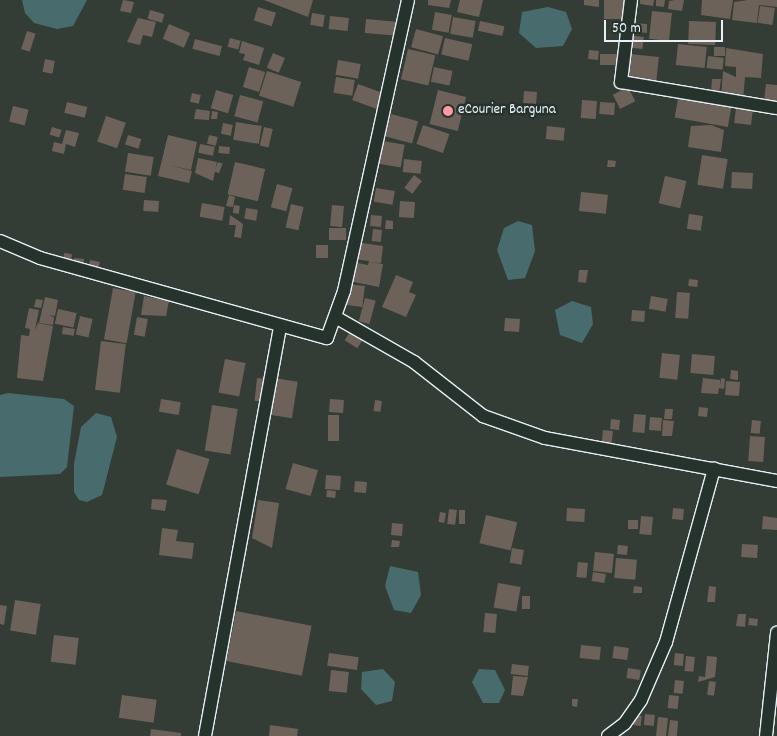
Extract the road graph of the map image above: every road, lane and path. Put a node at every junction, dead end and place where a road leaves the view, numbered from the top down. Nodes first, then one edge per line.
1 (408, 0) edge
2 (631, 0) edge
3 (777, 108) edge
4 (0, 241) edge
5 (337, 318) junction
6 (280, 326) junction
7 (714, 470) junction
8 (777, 481) edge
9 (777, 633) edge
10 (205, 736) edge
11 (608, 736) edge
12 (766, 736) edge

1 - 5 street
2 - 3 street
4 - 6 street
5 - 6 street
5 - 7 street
6 - 10 street
7 - 8 street
7 - 11 street
9 - 12 street

